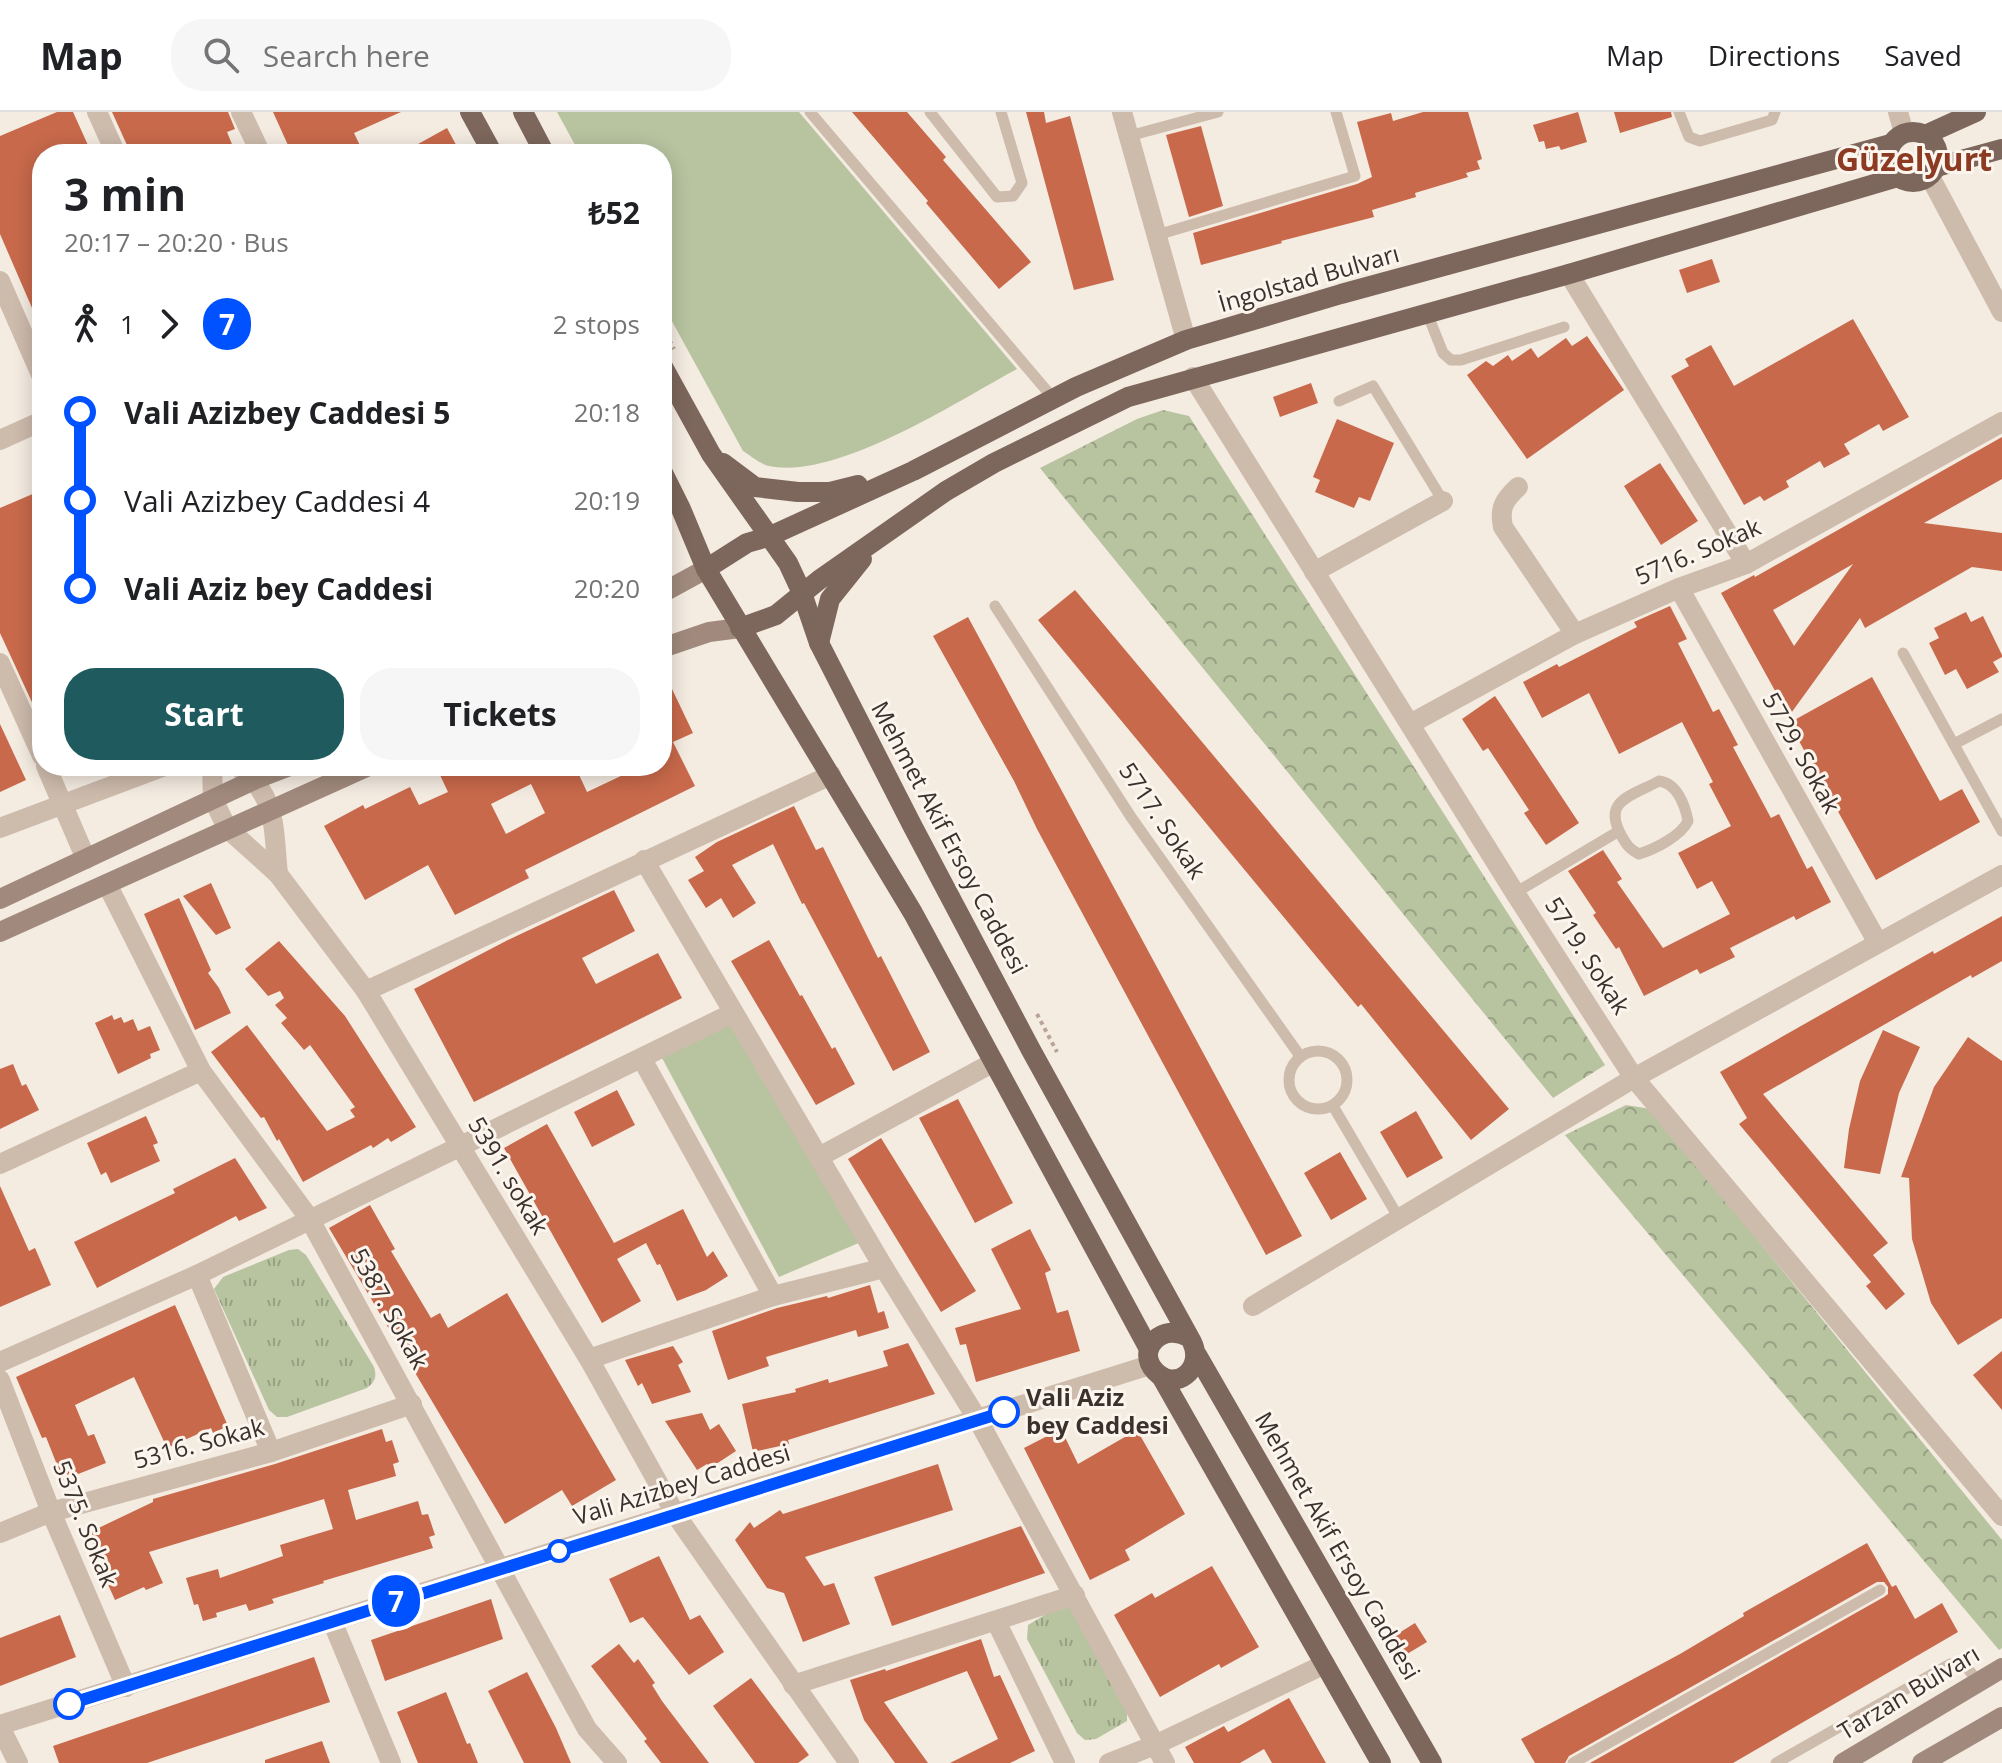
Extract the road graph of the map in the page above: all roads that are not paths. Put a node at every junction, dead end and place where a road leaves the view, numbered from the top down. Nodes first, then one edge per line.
1 (97, 112) edge
2 (241, 112) edge
3 (470, 112) edge
4 (523, 112) edge
5 (810, 112) edge
6 (930, 112) edge
7 (1001, 112) edge
8 (1122, 112) edge
9 (1218, 112) edge
10 (1336, 112) edge
11 (1679, 112) edge
12 (1775, 112) edge
13 (1898, 112) edge
14 (1976, 112) edge
15 (1925, 135) junction
16 (1129, 136) junction
17 (1897, 139) junction
18 (111, 144) edge
19 (256, 144) edge
20 (488, 144) edge
21 (540, 144) edge
22 (2002, 149) edge
23 (1932, 171) junction
24 (1898, 177) junction
25 (1157, 235) junction
26 (1569, 274) junction
27 (0, 281) edge
28 (2000, 303) edge
29 (1427, 313) junction
30 (1564, 327) dead end
31 (1186, 340) junction
32 (32, 354) edge
33 (1193, 377) junction
34 (672, 383) edge
35 (1053, 398) junction
36 (1339, 401) dead end
37 (2002, 422) edge
38 (32, 426) edge
39 (0, 440) edge
40 (711, 454) junction
41 (913, 471) junction
42 (1518, 487) dead end
43 (672, 491) edge
44 (1443, 501) joint
45 (885, 535) junction
46 (768, 537) junction
47 (1746, 564) junction
48 (706, 569) junction
49 (1314, 572) junction
50 (672, 588) edge
51 (1679, 588) junction
52 (802, 593) junction
53 (995, 606) dead end
54 (740, 628) junction
55 (1575, 634) junction
56 (819, 643) junction
57 (672, 645) edge
58 (1903, 653) dead end
59 (0, 663) edge
60 (2002, 719) edge
61 (1410, 724) junction
62 (32, 734) edge
63 (1954, 744) junction
64 (831, 775) junction
65 (50, 776) edge
66 (140, 776) edge
67 (212, 776) edge
68 (252, 776) edge
69 (264, 776) edge
70 (347, 776) edge
71 (256, 779) junction
72 (213, 799) junction
73 (64, 806) junction
74 (271, 811) junction
75 (0, 828) edge
76 (227, 828) junction
77 (1619, 831) junction
78 (2002, 831) edge
79 (86, 859) junction
80 (644, 860) junction
81 (278, 874) junction
82 (2002, 875) edge
83 (107, 884) junction
84 (1515, 893) junction
85 (0, 899) edge
86 (0, 932) edge
87 (1878, 943) junction
88 (366, 991) junction
89 (733, 1013) junction
90 (1300, 1056) junction
91 (642, 1059) junction
92 (994, 1062) junction
93 (201, 1071) junction
94 (1634, 1078) junction
95 (1333, 1106) junction
96 (460, 1146) junction
97 (819, 1157) junction
98 (0, 1164) edge
99 (309, 1218) junction
100 (1401, 1220) junction
101 (884, 1268) junction
102 (197, 1275) junction
103 (773, 1296) junction
104 (1253, 1306) dead end
105 (1192, 1346) junction
106 (589, 1359) junction
107 (0, 1362) edge
108 (1154, 1363) junction
109 (0, 1380) edge
110 (412, 1404) junction
111 (978, 1420) junction
112 (271, 1452) junction
113 (51, 1512) junction
114 (676, 1515) junction
115 (2002, 1516) edge
116 (0, 1533) edge
117 (499, 1569) junction
118 (1880, 1590) dead end
119 (1075, 1595) junction
120 (332, 1621) junction
121 (996, 1621) junction
122 (1325, 1664) junction
123 (2002, 1668) edge
124 (1978, 1683) junction
125 (793, 1685) junction
126 (126, 1687) junction
127 (2002, 1717) edge
128 (0, 1726) edge
129 (587, 1729) junction
130 (1160, 1754) edge
131 (18, 1763) edge
132 (391, 1763) edge
133 (603, 1763) edge
134 (617, 1763) edge
135 (849, 1763) edge
136 (1065, 1763) edge
137 (1109, 1763) edge
138 (1381, 1763) edge
139 (1432, 1763) edge
140 (1573, 1763) edge
141 (1776, 1763) edge
142 (1843, 1763) edge
143 (1922, 1763) edge

1 - 18 street
2 - 19 street
3 - 20 main road
4 - 21 main road
5 - 35 lane
6 - 7 lane
8 - 16 street
9 - 16 lane
10 - 25 lane
11 - 12 lane
13 - 17 street
14 - 15 main road
15 - 17 main road
15 - 23 main road
16 - 25 street
17 - 24 main road
17 - 31 main road, İngolstad Bulvarı
22 - 23 main road
23 - 24 main road
23 - 28 street
24 - 26 main road
25 - 31 street
26 - 29 main road
26 - 47 street
27 - 32 street
29 - 30 lane
29 - 33 main road
31 - 35 main road, İngolstad Bulvarı
33 - 45 main road
33 - 49 street, 5719. Sokak
34 - 40 main road, Mehmet Akif Ersoy Caddesi
35 - 41 main road, İngolstad Bulvarı
36 - 44 lane
37 - 47 street, 5716. Sokak
38 - 39 street
40 - 41 main road
40 - 46 main road, Mehmet Akif Ersoy Caddesi
41 - 46 main road, İngolstad Bulvarı
42 - 55 street
43 - 48 main road
44 - 49 street
45 - 52 main road
45 - 56 main road
46 - 48 main road, İngolstad Bulvarı
46 - 52 main road, Mehmet Akif Ersoy Caddesi
47 - 51 street, 5716. Sokak
48 - 50 main road
48 - 54 main road
49 - 61 street, 5719. Sokak
51 - 55 street, 5716. Sokak
51 - 87 street, 5729. Sokak
52 - 54 main road
52 - 56 main road, Mehmet Akif Ersoy Caddesi
53 - 90 lane, 5717. Sokak
54 - 57 main road
54 - 64 main road
55 - 61 street, 5716. Sokak
56 - 105 main road, Mehmet Akif Ersoy Caddesi
58 - 63 lane
59 - 62 street
60 - 63 lane
61 - 84 street, 5719. Sokak
63 - 78 lane
64 - 80 street
64 - 92 main road
65 - 73 street
66 - 73 street
67 - 72 street
68 - 71 street
69 - 71 main road
70 - 74 main road
71 - 72 main road
71 - 74 street
72 - 76 street
72 - 79 main road
73 - 75 street
73 - 79 street
74 - 76 main road
74 - 81 street
76 - 81 street, 5391. sokak
76 - 83 main road
77 - 77 lane
77 - 84 lane
79 - 85 main road
80 - 88 street
80 - 89 street
81 - 88 street, 5391. sokak
82 - 87 street
83 - 86 main road
83 - 93 street, 5387. Sokak
84 - 94 street, 5719. Sokak
87 - 94 street
88 - 96 street, 5391. sokak
89 - 91 street
89 - 97 street
90 - 95 lane
90 - 95 lane
91 - 96 street
91 - 103 street
92 - 97 street
92 - 108 main road
93 - 98 street
93 - 99 street, 5387. Sokak
94 - 100 street
94 - 115 street, 5719. Sokak
95 - 100 lane
96 - 99 street
96 - 106 street, 5391. sokak
97 - 101 street
99 - 102 street
99 - 110 street, 5387. Sokak
100 - 104 street
101 - 103 street
101 - 111 street
102 - 107 street
102 - 112 street
103 - 106 street
105 - 108 main road
105 - 108 main road
105 - 139 main road, Mehmet Akif Ersoy Caddesi
106 - 114 street, 5391. sokak
108 - 111 street, Vali Azizbey Caddesi
108 - 122 main road
109 - 113 street, 5375. Sokak
110 - 112 street, 5316. Sokak
110 - 117 street, 5387. Sokak
111 - 114 street, Vali Azizbey Caddesi
111 - 119 street
112 - 113 street, 5316. Sokak
113 - 116 street, 5316. Sokak
113 - 126 street, 5375. Sokak
114 - 117 street, Vali Azizbey Caddesi
114 - 125 street, 5391. sokak
117 - 120 street, Vali Azizbey Caddesi
117 - 129 street, 5387. Sokak
118 - 140 lane
119 - 121 street
119 - 130 street
120 - 126 street, Vali Azizbey Caddesi
120 - 132 street
121 - 125 street
121 - 136 street
122 - 130 street
122 - 138 main road
123 - 124 main road, Tarzan Bulvarı
124 - 141 lane
124 - 142 main road, Tarzan Bulvarı
125 - 135 street, 5391. sokak
126 - 128 street, Vali Azizbey Caddesi
127 - 143 main road
128 - 131 street
129 - 133 street
129 - 134 street, 5387. Sokak
130 - 137 street

